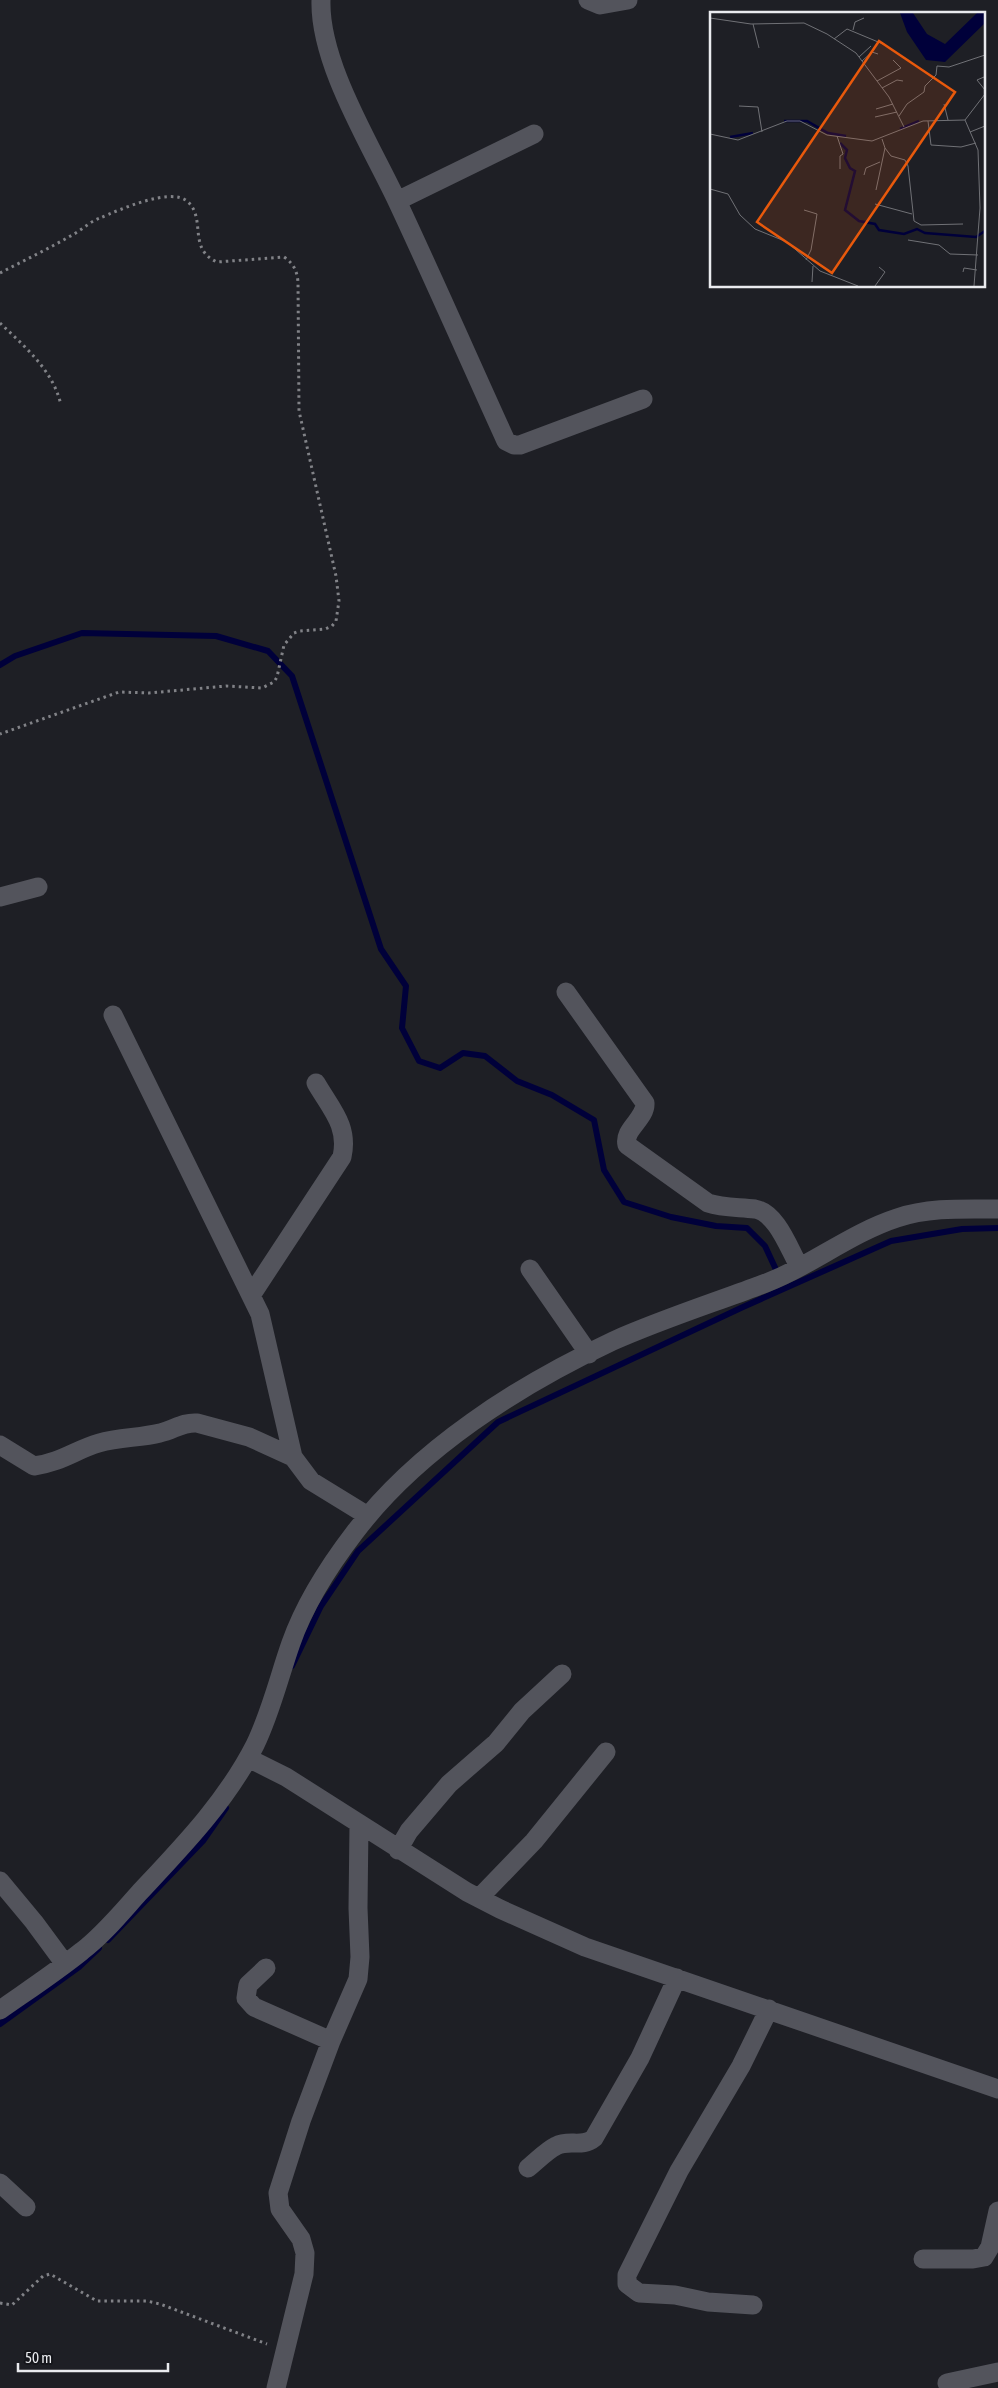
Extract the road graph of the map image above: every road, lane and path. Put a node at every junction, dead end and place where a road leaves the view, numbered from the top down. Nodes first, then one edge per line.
1 (321, 0) edge
2 (588, 0) edge
3 (628, 0) edge
4 (534, 134) dead end
5 (397, 201) junction
6 (0, 273) edge
7 (0, 323) edge
8 (644, 399) dead end
9 (61, 405) dead end
10 (0, 734) edge
11 (38, 887) dead end
12 (0, 897) edge
13 (566, 992) dead end
14 (113, 1014) dead end
15 (316, 1083) dead end
16 (998, 1209) edge
17 (799, 1266) junction
18 (530, 1269) dead end
19 (252, 1294) junction
20 (589, 1354) junction
21 (0, 1445) edge
22 (294, 1456) junction
23 (368, 1516) junction
24 (562, 1674) dead end
25 (606, 1752) dead end
26 (260, 1764) junction
27 (359, 1825) junction
28 (398, 1850) junction
29 (0, 1882) edge
30 (479, 1898) junction
31 (65, 1964) junction
32 (266, 1968) dead end
33 (677, 1978) junction
34 (770, 2009) junction
35 (0, 2010) edge
36 (331, 2041) junction
37 (998, 2089) edge
38 (528, 2168) dead end
39 (0, 2183) edge
40 (26, 2207) dead end
41 (998, 2212) edge
42 (923, 2258) dead end
43 (0, 2303) edge
44 (753, 2305) dead end
45 (284, 2350) junction
46 (998, 2372) edge
47 (947, 2383) dead end
48 (276, 2388) edge

1 - 5 street
2 - 3 street
4 - 5 street
5 - 8 street
6 - 10 path
7 - 9 path
11 - 12 street
13 - 17 street
14 - 19 street
15 - 19 street
16 - 17 street
17 - 20 street
18 - 20 street
19 - 22 street
20 - 23 street
21 - 22 street
22 - 23 street
23 - 26 street
24 - 28 street
25 - 30 street
26 - 27 street
26 - 31 street
27 - 28 street
27 - 36 street
28 - 30 street
29 - 31 street
30 - 33 street
31 - 35 street
32 - 36 street
33 - 34 street
33 - 38 street
34 - 37 street
34 - 44 street
36 - 45 street
39 - 40 street
41 - 42 street
43 - 45 path
45 - 48 street
46 - 47 street

